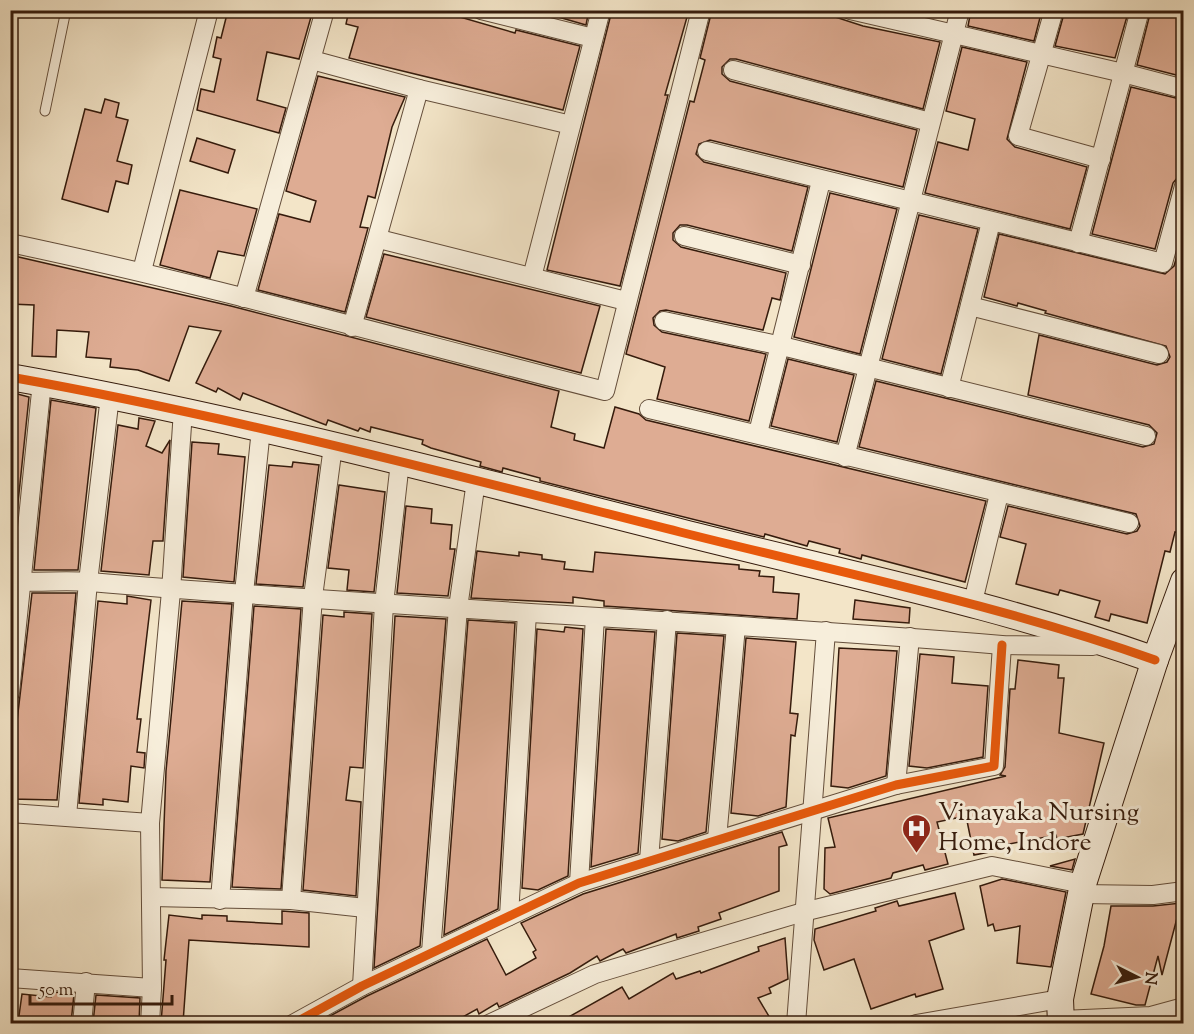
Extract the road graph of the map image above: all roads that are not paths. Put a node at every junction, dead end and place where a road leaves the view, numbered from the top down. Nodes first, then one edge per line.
1 (66, 10) edge
2 (209, 10) edge
3 (325, 10) edge
4 (481, 10) edge
5 (601, 10) edge
6 (701, 10) edge
7 (850, 10) edge
8 (960, 10) edge
9 (1054, 10) edge
10 (1140, 10) edge
11 (953, 34) junction
12 (593, 38) junction
13 (1042, 54) junction
14 (312, 60) junction
15 (733, 70) dead end
16 (1123, 73) junction
17 (419, 89) junction
18 (1184, 89) edge
19 (45, 111) dead end
20 (930, 122) junction
21 (571, 125) junction
22 (707, 151) dead end
23 (1101, 159) junction
24 (821, 181) junction
25 (1184, 186) edge
26 (911, 203) junction
27 (991, 222) junction
28 (684, 236) dead end
29 (379, 239) junction
30 (10, 243) edge
31 (1078, 243) junction
32 (801, 265) junction
33 (142, 271) junction
34 (532, 277) junction
35 (244, 298) junction
36 (626, 301) junction
37 (970, 306) junction
38 (664, 321) dead end
39 (352, 327) junction
40 (782, 346) junction
41 (1159, 354) dead end
42 (868, 369) junction
43 (10, 377) edge
44 (42, 382) junction
45 (950, 388) junction
46 (110, 396) junction
47 (649, 409) dead end
48 (183, 410) junction
49 (261, 429) junction
50 (758, 433) junction
51 (1146, 436) dead end
52 (333, 446) junction
53 (845, 457) junction
54 (400, 462) junction
55 (476, 481) junction
56 (999, 494) junction
57 (1129, 523) dead end
58 (15, 581) edge
59 (1184, 581) edge
60 (88, 582) junction
61 (171, 591) junction
62 (244, 594) junction
63 (313, 597) junction
64 (384, 604) junction
65 (972, 606) junction
66 (459, 608) junction
67 (527, 613) junction
68 (595, 617) junction
69 (667, 620) junction
70 (736, 626) junction
71 (826, 631) junction
72 (910, 637) junction
73 (1002, 645) junction
74 (1116, 646) junction
75 (1155, 660) junction
76 (10, 693) edge
77 (896, 785) junction
78 (812, 812) junction
79 (10, 813) edge
80 (67, 816) junction
81 (150, 823) junction
82 (717, 839) junction
83 (649, 861) junction
84 (579, 882) junction
85 (1082, 889) junction
86 (1184, 891) edge
87 (151, 897) junction
88 (220, 900) junction
89 (291, 900) junction
90 (365, 908) junction
91 (803, 912) junction
92 (509, 916) junction
93 (431, 952) junction
94 (10, 978) edge
95 (86, 982) junction
96 (362, 986) junction
97 (152, 988) junction
98 (1184, 1007) edge
99 (1061, 1014) edge
100 (81, 1023) edge
101 (150, 1023) edge
102 (293, 1023) edge
103 (489, 1023) edge
104 (796, 1023) edge
105 (916, 1023) edge

1 - 19 lane
2 - 33 street
3 - 14 street
4 - 12 street
5 - 12 street
6 - 36 street
7 - 11 street
8 - 11 street
9 - 13 street
10 - 16 street
11 - 13 street
11 - 20 street
12 - 21 street
13 - 16 street
13 - 23 street
14 - 17 street
14 - 35 street
15 - 20 street
16 - 18 street
16 - 23 street
17 - 21 street
17 - 29 street
20 - 26 street
21 - 34 street
22 - 24 street
23 - 31 street
24 - 26 street
24 - 32 street
25 - 31 street
26 - 27 street
26 - 42 street
27 - 31 street
27 - 37 street
28 - 32 street
29 - 34 street
29 - 39 street
30 - 33 street
32 - 40 street
33 - 35 street
34 - 36 street
35 - 39 street
36 - 39 street
37 - 41 street
37 - 45 street
38 - 40 street
40 - 42 street
40 - 50 street
42 - 45 street
42 - 53 street
43 - 44 street
44 - 46 street
44 - 58 street
45 - 51 street
46 - 48 street
46 - 60 street
47 - 50 street
48 - 49 street
48 - 61 street
49 - 52 street
49 - 62 street
50 - 53 street
52 - 54 street
52 - 63 street
53 - 56 street
54 - 55 street
54 - 64 street
55 - 65 street
55 - 66 street
56 - 57 street
56 - 65 street
58 - 60 street
58 - 76 street
59 - 75 street
60 - 61 street
60 - 80 street
61 - 62 street
61 - 81 street
62 - 63 street
62 - 88 street
63 - 64 street
63 - 89 street
64 - 66 street
64 - 90 street
65 - 74 street
66 - 67 street
66 - 93 street
67 - 68 street
67 - 92 street
68 - 69 street
68 - 84 street
69 - 70 street
69 - 83 street
70 - 71 street
70 - 82 street
71 - 72 street
71 - 78 street
72 - 73 street
72 - 77 street
73 - 74 street
73 - 77 street
74 - 75 street
75 - 85 street
77 - 78 street
78 - 82 street
78 - 91 street
79 - 80 street
80 - 81 street
81 - 87 street
82 - 83 street
83 - 84 street
84 - 92 street
85 - 86 street
85 - 91 street
85 - 99 street
87 - 88 street
87 - 97 street
88 - 89 street
89 - 90 street
90 - 96 street
91 - 103 street
91 - 104 street
92 - 93 street
93 - 96 street
94 - 95 street
95 - 97 street
95 - 100 street
96 - 102 street
97 - 101 street
98 - 99 street
99 - 105 street

